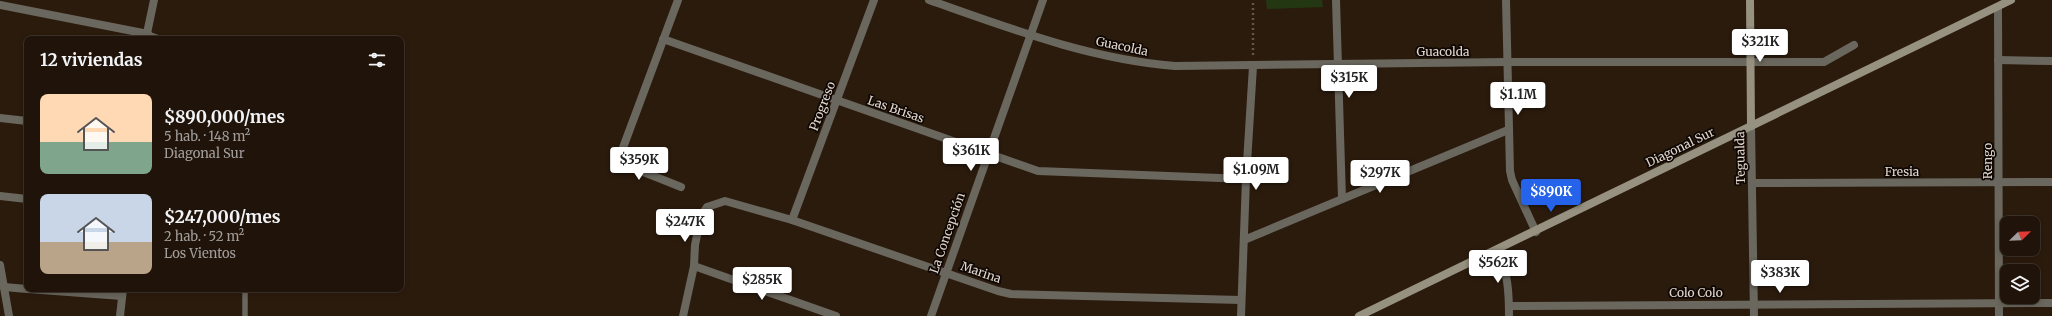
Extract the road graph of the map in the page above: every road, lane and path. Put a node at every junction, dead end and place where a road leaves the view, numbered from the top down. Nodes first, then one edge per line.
1 (154, 0) edge
2 (678, 0) edge
3 (874, 0) edge
4 (930, 0) edge
5 (1043, 0) edge
6 (1253, 0) edge
7 (1336, 0) edge
8 (1506, 0) edge
9 (1750, 0) edge
10 (2011, 0) edge
11 (0, 5) edge
12 (1998, 7) junction
13 (142, 36) edge
14 (147, 36) edge
15 (1030, 36) junction
16 (663, 39) junction
17 (1854, 45) dead end
18 (1998, 60) junction
19 (2052, 61) edge
20 (1508, 62) junction
21 (1750, 62) junction
22 (1338, 64) junction
23 (1253, 66) junction
24 (838, 101) junction
25 (0, 118) edge
26 (24, 121) edge
27 (1751, 126) junction
28 (1508, 130) junction
29 (988, 154) junction
30 (1246, 179) junction
31 (2052, 182) edge
32 (1753, 183) junction
33 (1999, 183) junction
34 (681, 187) dead end
35 (0, 196) edge
36 (1342, 199) junction
37 (24, 200) edge
38 (792, 220) junction
39 (1536, 232) junction
40 (1244, 240) junction
41 (1497, 250) junction
42 (0, 264) edge
43 (694, 266) junction
44 (946, 273) junction
45 (4, 287) junction
46 (24, 289) edge
47 (98, 292) edge
48 (245, 292) edge
49 (122, 293) edge
50 (1241, 300) junction
51 (1999, 303) junction
52 (2052, 303) edge
53 (1754, 304) junction
54 (1509, 306) junction
55 (9, 316) edge
56 (120, 316) edge
57 (245, 316) edge
58 (683, 316) edge
59 (836, 316) edge
60 (931, 316) edge
61 (1241, 316) edge
62 (1359, 316) edge
63 (1509, 316) edge
64 (1754, 316) edge
65 (1999, 316) edge

1 - 14 street
2 - 16 street
3 - 24 street, Progreso
4 - 15 street, Guacolda
5 - 15 street, La Concepción
6 - 23 path
7 - 22 street
8 - 20 street
9 - 21 main road, Tegualda
10 - 12 main road, Diagonal Sur
11 - 13 street
12 - 18 street, Rengo
12 - 27 main road, Diagonal Sur
15 - 23 street, Guacolda
15 - 29 street, La Concepción
16 - 24 street, Las Brisas
16 - 34 street
17 - 21 street, Guacolda
18 - 19 street
18 - 33 street, Rengo
20 - 21 street, Guacolda
20 - 22 street, Guacolda
20 - 28 street
21 - 27 main road, Tegualda
22 - 23 street, Guacolda
22 - 36 street
23 - 30 street
24 - 29 street, Las Brisas
24 - 38 street, Progreso
25 - 26 street
27 - 32 street, Tegualda
27 - 39 main road, Diagonal Sur
28 - 36 street
28 - 39 street
29 - 30 street, Las Brisas
29 - 44 street, La Concepción
30 - 40 street
31 - 33 street, Fresia
32 - 33 street, Fresia
32 - 53 street, Tegualda
33 - 51 street, Rengo
35 - 37 street
36 - 40 street
38 - 43 street, Marina
38 - 44 street, Marina
39 - 41 main road, Diagonal Sur
40 - 50 street
41 - 54 street
41 - 62 main road, Diagonal Sur
42 - 45 street
43 - 58 street
43 - 59 street
44 - 50 street, Marina
44 - 60 street, La Concepción
45 - 46 street
45 - 55 street
47 - 49 street
48 - 57 lane
49 - 56 street
50 - 61 street
51 - 52 street, Colo Colo
51 - 53 street, Colo Colo
51 - 65 street, Rengo
53 - 54 street, Colo Colo
53 - 64 street, Tegualda
54 - 63 street

